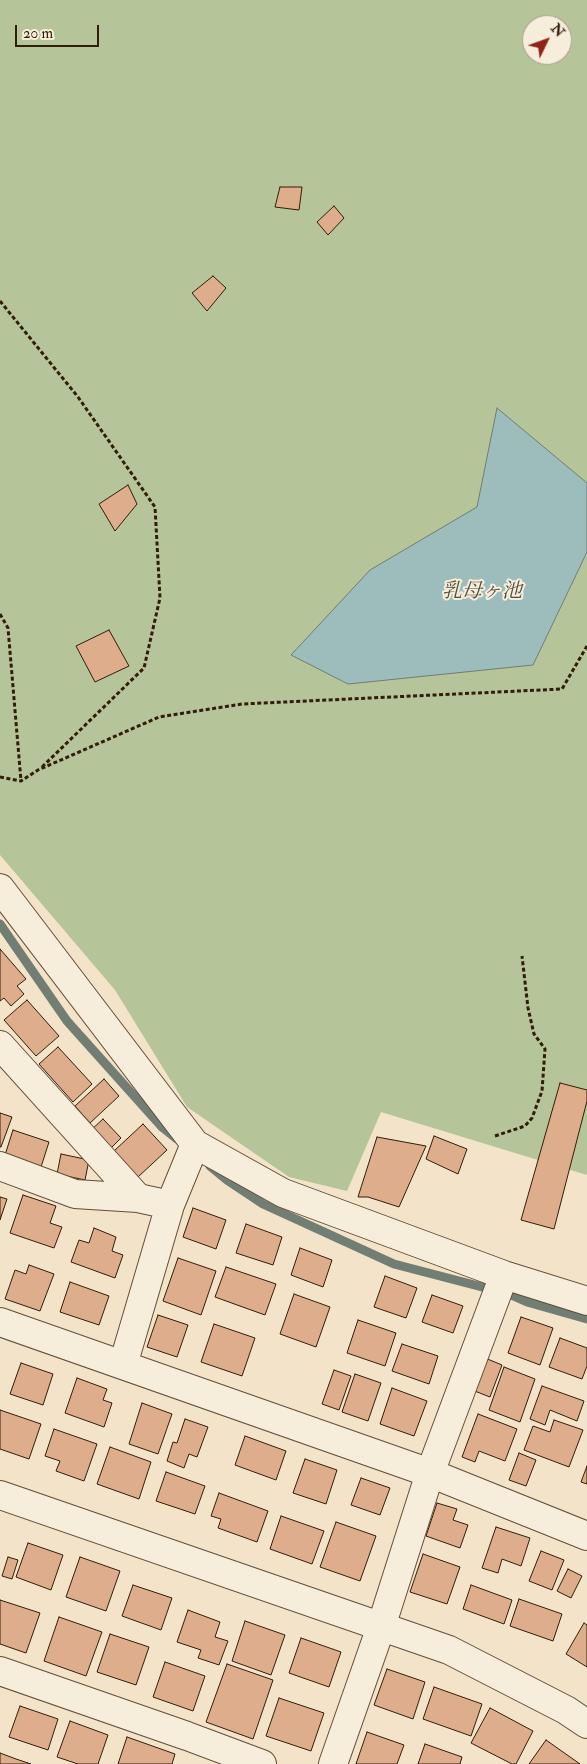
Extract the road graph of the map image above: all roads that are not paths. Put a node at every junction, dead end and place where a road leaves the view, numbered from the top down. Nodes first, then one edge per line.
1 (0, 888) edge
2 (0, 1045) edge
3 (191, 1153) junction
4 (0, 1166) edge
5 (138, 1198) junction
6 (170, 1205) junction
7 (504, 1276) junction
8 (587, 1301) edge
9 (0, 1322) edge
10 (123, 1365) junction
11 (430, 1473) junction
12 (0, 1495) edge
13 (587, 1536) edge
14 (381, 1627) junction
15 (0, 1671) edge
16 (587, 1724) edge
17 (262, 1764) edge
18 (333, 1764) edge

1 - 3 street
2 - 5 street
3 - 6 street
3 - 7 street
4 - 5 street
5 - 6 street
6 - 10 street
7 - 8 street
7 - 11 street
9 - 10 street
10 - 11 street
11 - 13 street
11 - 14 street
12 - 14 street
14 - 16 street
14 - 18 street
15 - 17 street

